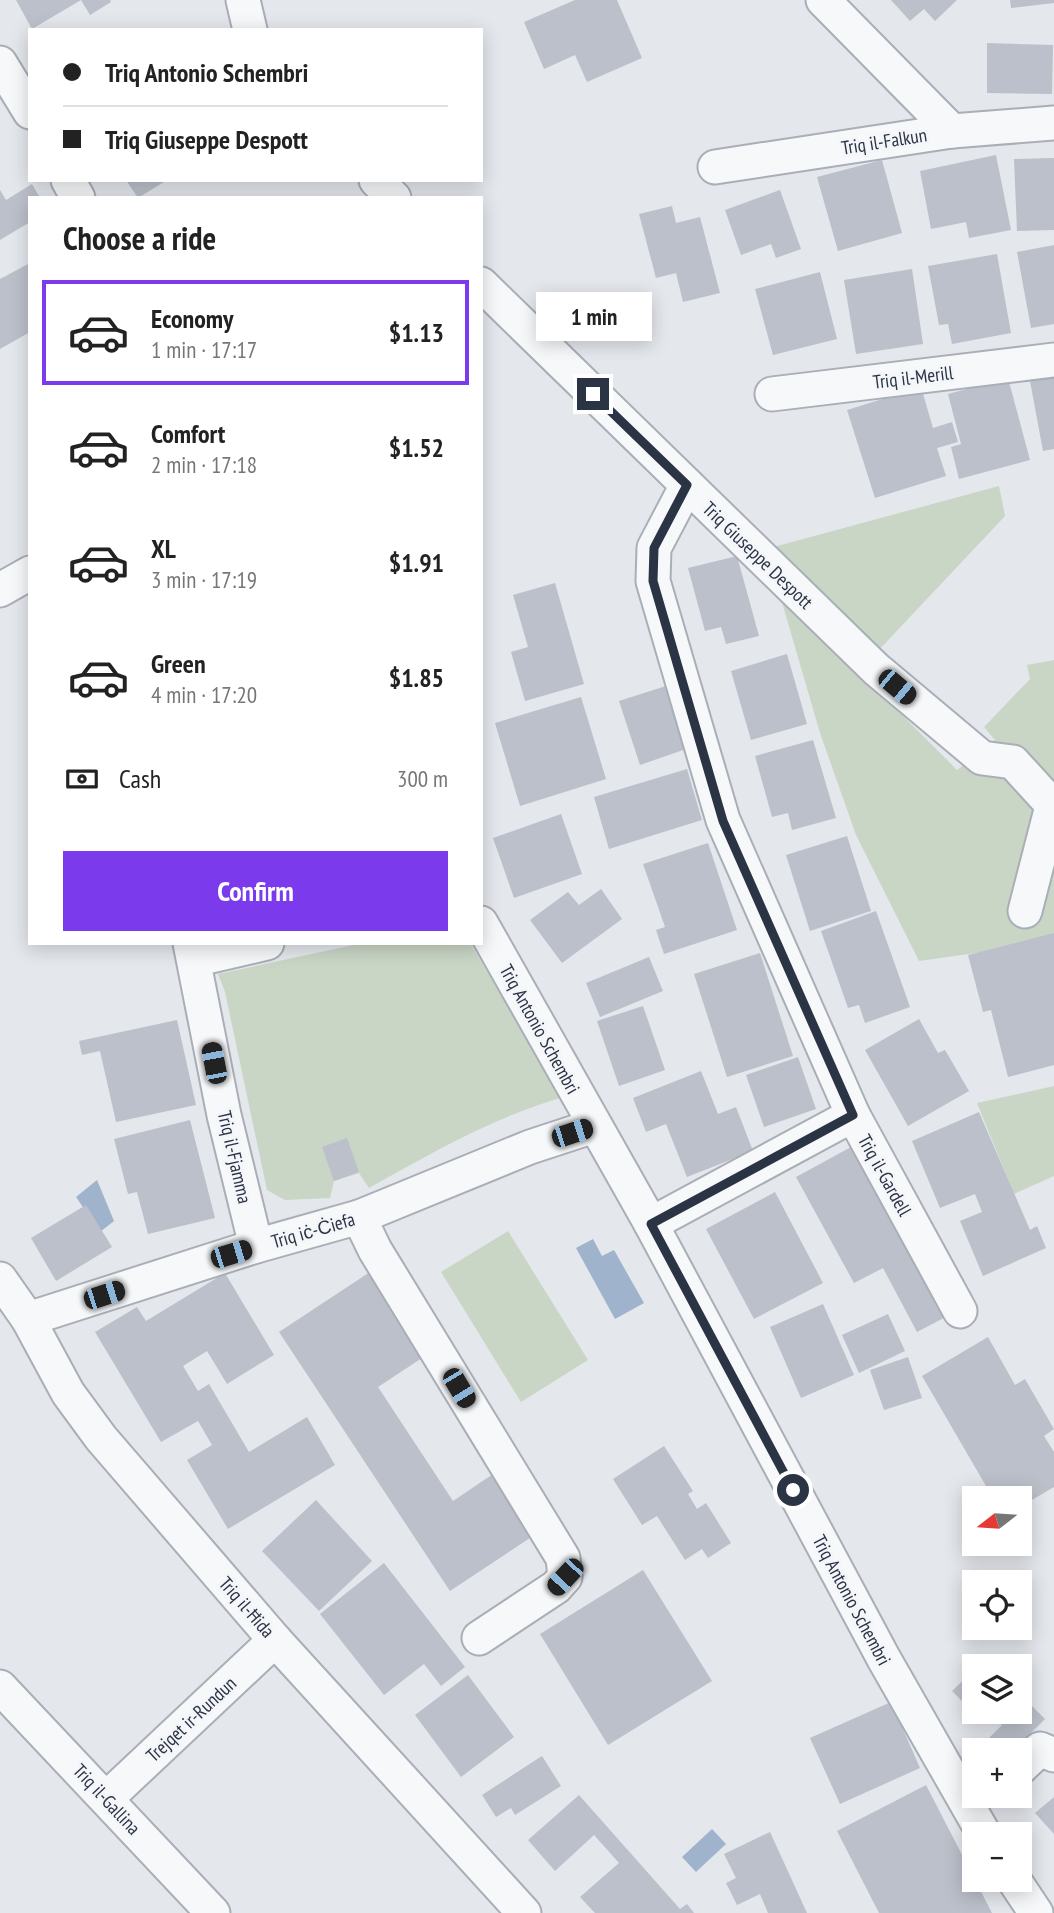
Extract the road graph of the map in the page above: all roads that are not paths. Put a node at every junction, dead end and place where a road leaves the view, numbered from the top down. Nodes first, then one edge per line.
1 (243, 0) edge
2 (823, 0) edge
3 (250, 28) edge
4 (0, 62) edge
5 (28, 109) edge
6 (1054, 123) edge
7 (952, 131) junction
8 (715, 167) dead end
9 (378, 182) edge
10 (392, 196) edge
11 (483, 286) edge
12 (1054, 360) edge
13 (772, 394) dead end
14 (687, 485) junction
15 (28, 574) edge
16 (0, 590) edge
17 (1053, 807) edge
18 (1025, 911) dead end
19 (483, 927) edge
20 (250, 945) edge
21 (192, 952) edge
22 (853, 1115) junction
23 (594, 1126) junction
24 (359, 1217) junction
25 (651, 1224) junction
26 (256, 1246) junction
27 (0, 1279) edge
28 (960, 1311) dead end
29 (28, 1319) junction
30 (480, 1638) dead end
31 (275, 1640) junction
32 (0, 1687) edge
33 (1054, 1755) edge
34 (1032, 1757) edge
35 (107, 1798) junction
36 (982, 1815) edge
37 (1022, 1892) edge
38 (213, 1913) edge
39 (524, 1913) edge
40 (1036, 1913) edge

1 - 3 street
2 - 7 street
4 - 5 street
6 - 7 street, Triq il-Falkun
7 - 8 street, Triq il-Falkun
9 - 10 street
11 - 14 street, Triq Giuseppe Despott
12 - 13 street, Triq il-Merill
14 - 17 street, Triq Giuseppe Despott
14 - 22 street, Triq il-Gardell
15 - 16 street
17 - 18 street
19 - 23 street, Triq Antonio Schembri
20 - 21 street
21 - 26 street, Triq il-Fjamma
22 - 25 street
22 - 28 street, Triq il-Gardell
23 - 24 street, Triq iċ-Ċiefa
23 - 25 street, Triq Antonio Schembri
24 - 26 street, Triq iċ-Ċiefa
24 - 30 street
25 - 36 street, Triq Antonio Schembri
26 - 29 street, Triq iċ-Ċiefa
27 - 29 street, Triq il-Ħida
29 - 31 street, Triq il-Ħida
31 - 35 street, Trejqet ir-Rundun
31 - 39 street, Triq il-Ħida
32 - 35 street, Triq il-Gallina
33 - 34 street
35 - 38 street, Triq il-Gallina
37 - 40 street

